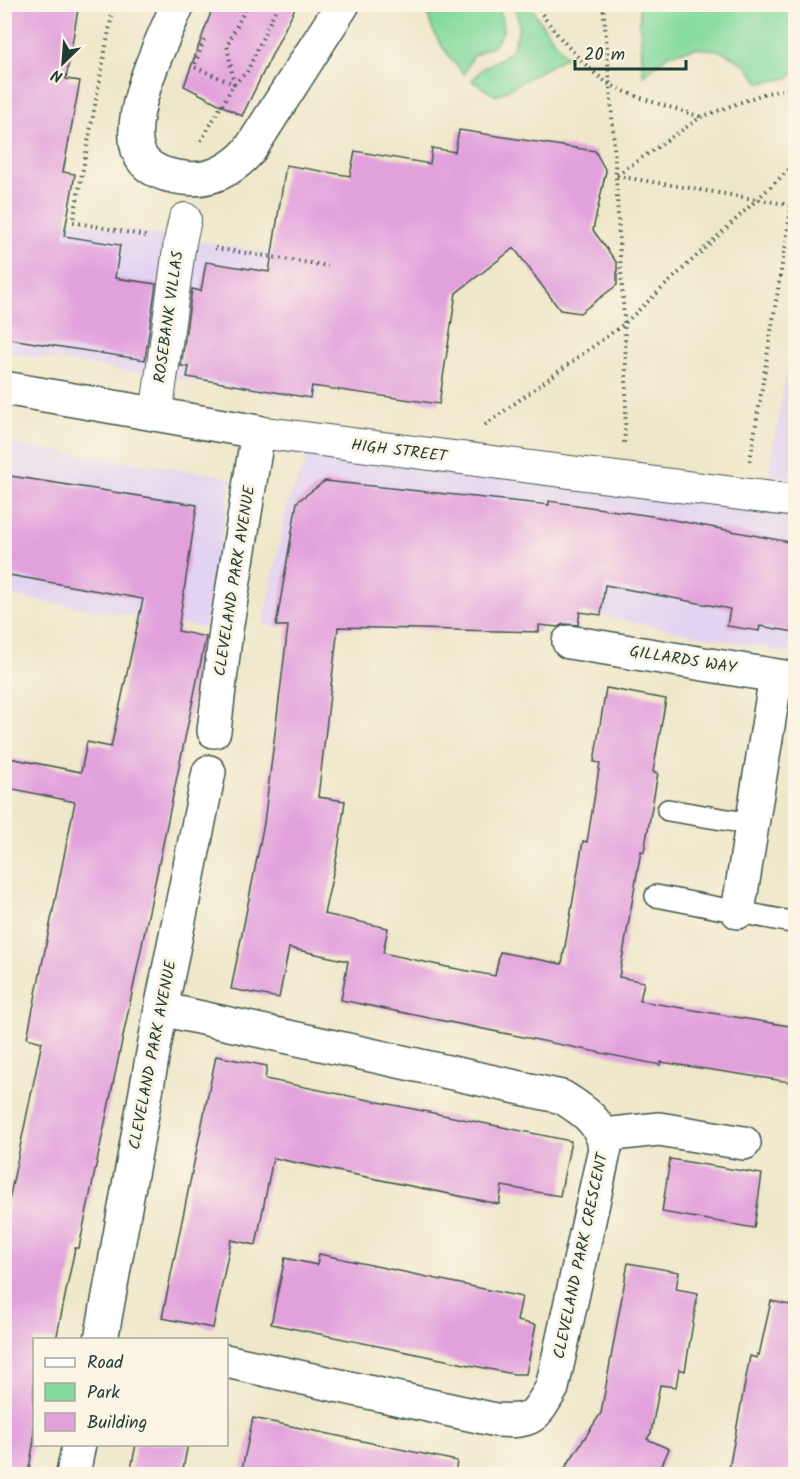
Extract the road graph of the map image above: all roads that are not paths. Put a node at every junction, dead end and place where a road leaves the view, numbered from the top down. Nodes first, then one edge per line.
1 (178, 4) edge
2 (343, 4) edge
3 (182, 230) road end
4 (4, 388) edge
5 (156, 415) junction
6 (258, 432) junction
7 (795, 501) edge
8 (570, 642) dead end
9 (785, 678) edge
10 (214, 731) dead end
11 (209, 772) dead end
12 (668, 810) dead end
13 (752, 824) junction
14 (656, 896) dead end
15 (738, 912) junction
16 (795, 923) edge
17 (161, 1010) junction
18 (604, 1135) junction
19 (744, 1143) dead end
20 (110, 1338) edge
21 (228, 1361) edge
22 (79, 1446) edge
23 (73, 1474) edge

1 - 2 street
3 - 5 street, ROSEBANK VILLAS
4 - 5 street, HIGH STREET
5 - 6 street, HIGH STREET
6 - 7 street, HIGH STREET
6 - 10 street, CLEVELAND PARK AVENUE
8 - 9 street, GILLARDS WAY
9 - 13 street
11 - 17 street, CLEVELAND PARK AVENUE
12 - 13 lane
13 - 15 street
14 - 15 lane
15 - 16 lane
17 - 18 street, CLEVELAND PARK CRESCENT
17 - 20 street, CLEVELAND PARK AVENUE
18 - 19 street
18 - 21 street, CLEVELAND PARK CRESCENT
22 - 23 street

